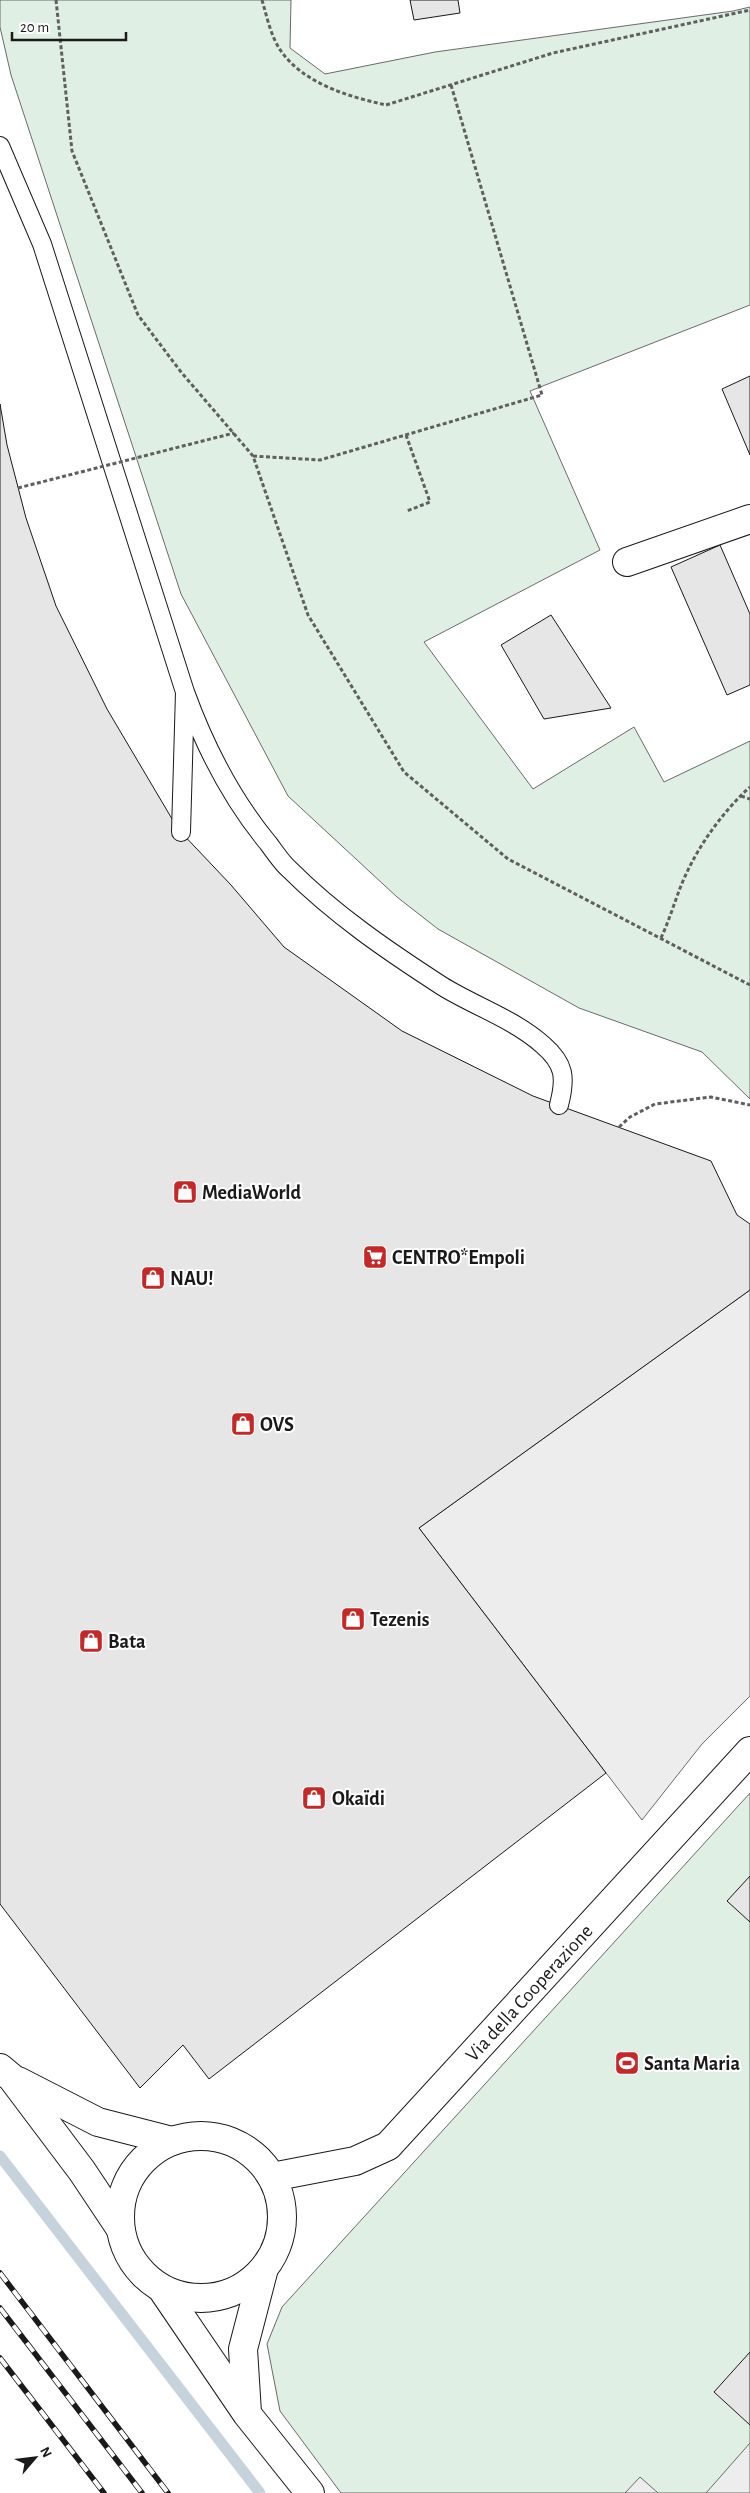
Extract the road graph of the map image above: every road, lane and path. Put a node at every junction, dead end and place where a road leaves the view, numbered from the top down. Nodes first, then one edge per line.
1 (56, 0) edge
2 (262, 0) edge
3 (750, 10) edge
4 (451, 85) junction
5 (0, 146) edge
6 (234, 433) junction
7 (406, 435) junction
8 (253, 456) junction
9 (18, 488) dead end
10 (407, 511) dead end
11 (750, 519) edge
12 (627, 562) dead end
13 (185, 692) junction
14 (750, 786) edge
15 (741, 796) junction
16 (750, 798) edge
17 (181, 832) dead end
18 (661, 938) junction
19 (750, 985) edge
20 (559, 1105) dead end
21 (750, 1105) edge
22 (619, 1127) dead end
23 (750, 1751) edge
24 (6, 2073) edge
25 (172, 2140) junction
26 (272, 2177) junction
27 (120, 2228) junction
28 (263, 2272) junction
29 (162, 2289) junction
30 (248, 2414) junction
31 (310, 2493) edge

1 - 6 path
2 - 4 path
3 - 4 path
4 - 7 path
5 - 13 lane
6 - 8 path
6 - 9 path, bridge
7 - 8 path
7 - 10 path
8 - 18 path
11 - 12 street
13 - 17 lane
13 - 20 lane
14 - 15 path
15 - 16 path
15 - 18 path
18 - 19 path
21 - 22 path
23 - 26 street, Via della Cooperazione
24 - 25 street
24 - 27 street
25 - 26 street
25 - 27 street
26 - 28 street
27 - 29 street
28 - 29 street
28 - 30 street
29 - 30 street
30 - 31 street

